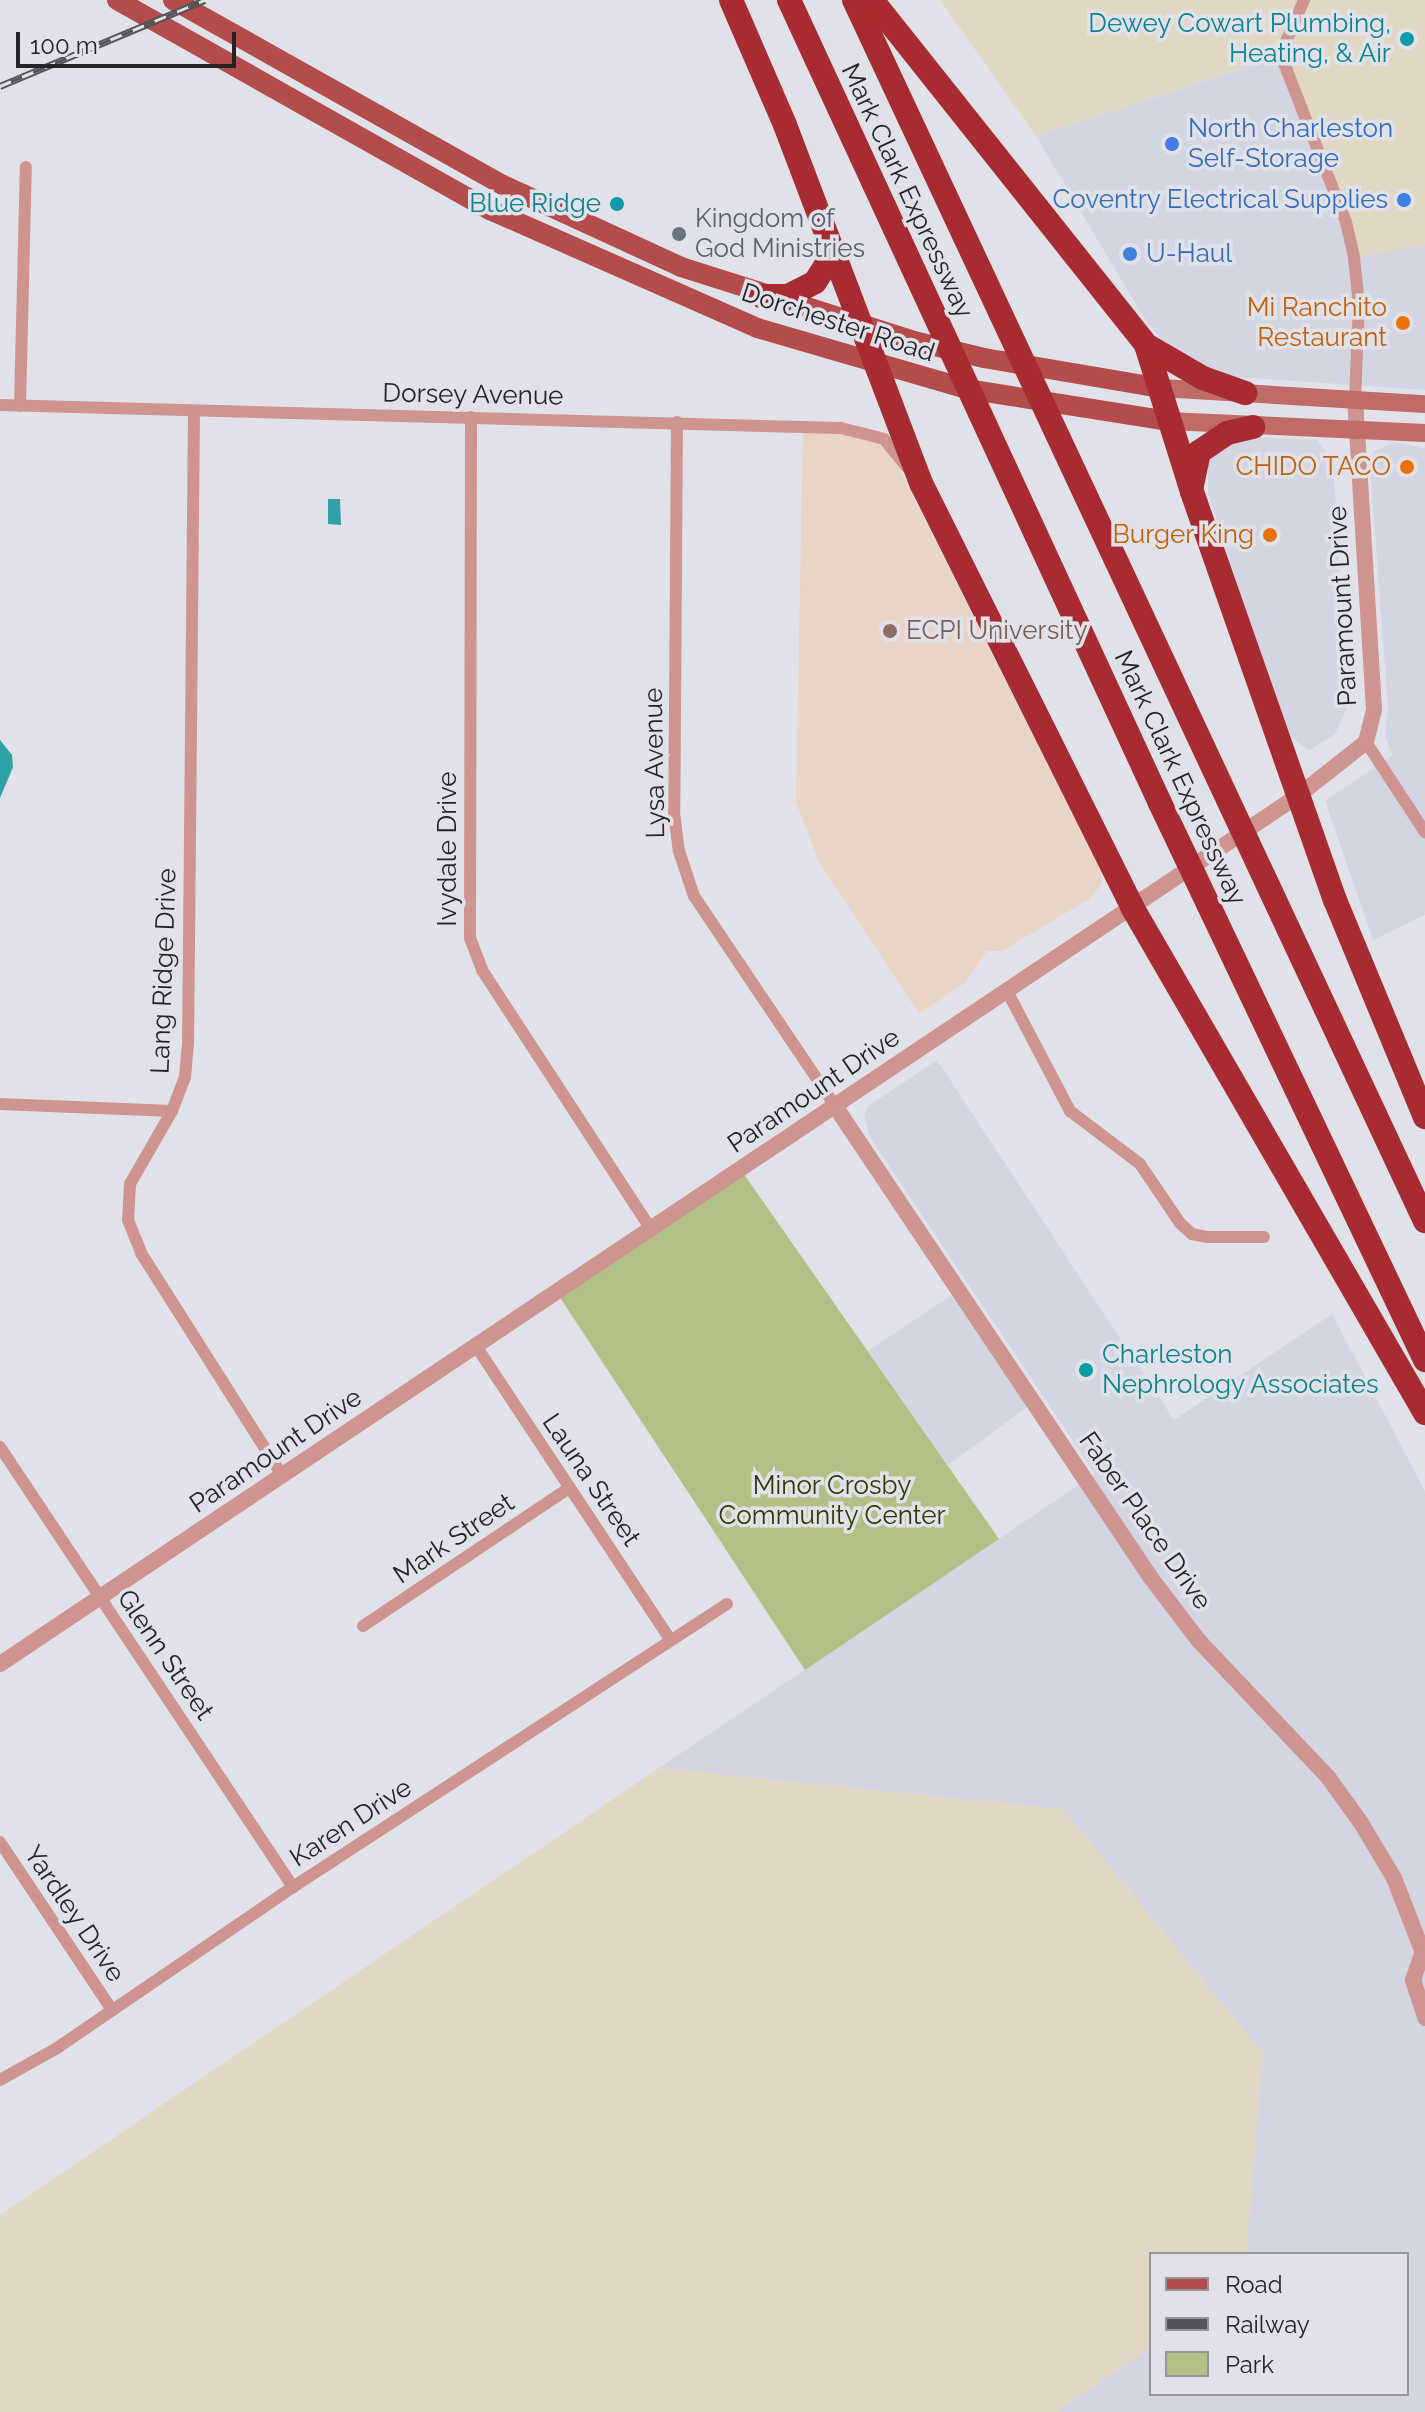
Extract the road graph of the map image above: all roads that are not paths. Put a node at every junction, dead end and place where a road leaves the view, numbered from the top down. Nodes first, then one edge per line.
1 (117, 0) edge
2 (173, 0) edge
3 (731, 0) edge
4 (789, 0) edge
5 (854, 0) edge
6 (872, 0) edge
7 (1304, 0) edge
8 (26, 167) dead end
9 (829, 240) junction
10 (761, 296) junction
11 (859, 327) junction
12 (1146, 345) junction
13 (875, 365) junction
14 (1161, 388) junction
15 (1245, 393) junction
16 (1355, 401) junction
17 (1425, 404) edge
18 (0, 405) edge
19 (20, 406) junction
20 (194, 411) junction
21 (471, 417) junction
22 (1169, 421) junction
23 (677, 422) junction
24 (1253, 427) junction
25 (1357, 432) junction
26 (1425, 433) edge
27 (922, 485) junction
28 (1192, 492) junction
29 (1366, 742) junction
30 (1299, 795) junction
31 (1425, 832) edge
32 (1132, 907) junction
33 (1007, 991) junction
34 (0, 1104) edge
35 (835, 1106) junction
36 (172, 1111) junction
37 (1425, 1117) edge
38 (1425, 1221) edge
39 (651, 1229) junction
40 (1264, 1237) dead end
41 (476, 1346) junction
42 (1425, 1360) edge
43 (1425, 1413) edge
44 (0, 1447) edge
45 (282, 1475) junction
46 (569, 1488) junction
47 (100, 1597) junction
48 (727, 1604) dead end
49 (363, 1626) dead end
50 (670, 1639) junction
51 (0, 1664) edge
52 (0, 1842) edge
53 (293, 1887) junction
54 (1423, 1956) edge
55 (112, 2010) junction
56 (1425, 2018) edge
57 (0, 2080) edge

1 - 13 main road, Dorchester Road
2 - 10 main road, Dorchester Road
3 - 9 highway
4 - 42 highway, Mark Clark Expressway
5 - 38 highway, Mark Clark Expressway
6 - 12 highway
7 - 16 street
8 - 19 street
9 - 10 highway
9 - 11 highway
10 - 11 main road, Dorchester Road
11 - 13 highway
11 - 14 main road, Dorchester Road
12 - 14 highway
12 - 15 highway
13 - 22 main road, Dorchester Road
13 - 27 highway
14 - 15 main road, Dorchester Road
14 - 22 highway
15 - 16 main road, Dorchester Road
16 - 17 main road, Dorchester Road
16 - 25 street, Paramount Drive
18 - 19 street, Dorsey Avenue
19 - 20 street, Dorsey Avenue
20 - 21 street, Dorsey Avenue
20 - 36 street, Lang Ridge Drive
21 - 23 street, Dorsey Avenue
21 - 39 street, Ivydale Drive
22 - 24 main road, Dorchester Road
22 - 28 highway
23 - 27 street, Dorsey Avenue
23 - 35 street, Lysa Avenue
24 - 25 main road, Dorchester Road
24 - 28 highway
25 - 26 main road, Dorchester Road
25 - 29 street, Paramount Drive
27 - 32 highway
28 - 30 highway
29 - 30 street, Paramount Drive
29 - 31 street
30 - 32 street, Paramount Drive
30 - 37 highway
32 - 33 street, Paramount Drive
32 - 43 highway
33 - 35 street, Paramount Drive
33 - 40 street
34 - 36 street
35 - 39 street, Paramount Drive
35 - 54 street, Faber Place Drive
36 - 45 street, Lang Ridge Drive
39 - 41 street, Paramount Drive
41 - 45 street, Paramount Drive
41 - 46 street, Launa Street
44 - 47 street, Glenn Street
45 - 47 street, Paramount Drive
46 - 49 street, Mark Street
46 - 50 street, Launa Street
47 - 51 street, Paramount Drive
47 - 53 street, Glenn Street
48 - 50 street, Karen Drive
50 - 53 street, Karen Drive
52 - 55 street, Yardley Drive
53 - 55 street, Karen Drive
54 - 56 street, Faber Place Drive
55 - 57 street, Karen Drive

